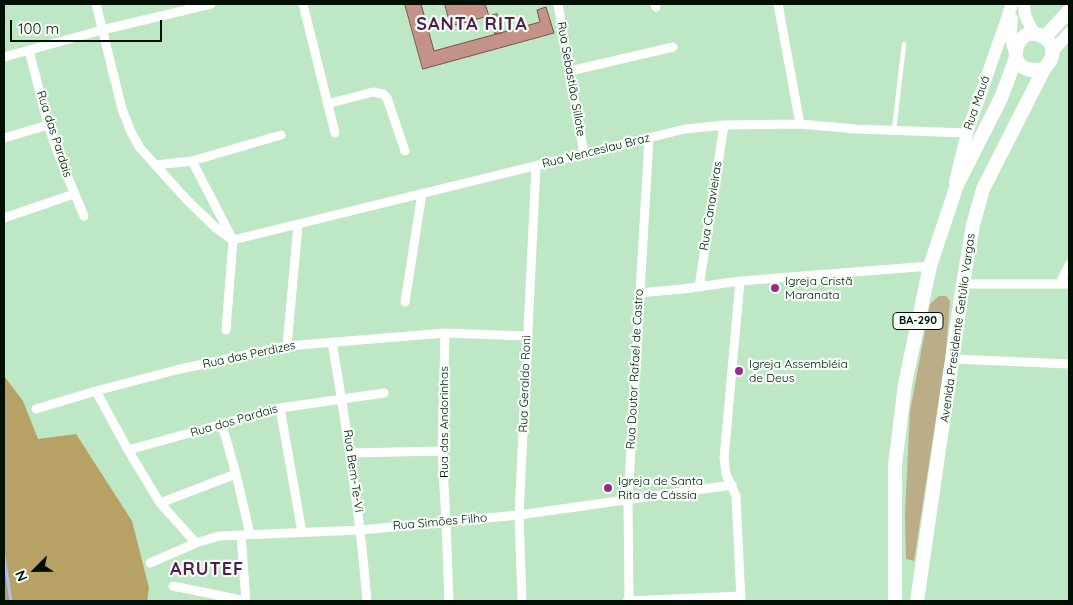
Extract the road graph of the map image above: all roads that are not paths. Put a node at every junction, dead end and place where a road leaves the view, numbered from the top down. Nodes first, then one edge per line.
1 (96, 4) edge
2 (211, 4) edge
3 (303, 4) edge
4 (558, 4) edge
5 (778, 4) edge
6 (1013, 4) edge
7 (1024, 4) edge
8 (1068, 10) edge
9 (102, 30) junction
10 (1069, 33) edge
11 (1039, 35) junction
12 (904, 44) dead end
13 (673, 47) dead end
14 (29, 50) junction
15 (1052, 52) junction
16 (1016, 55) junction
17 (4, 57) edge
18 (1044, 69) junction
19 (570, 71) junction
20 (327, 104) junction
21 (800, 124) junction
22 (48, 125) junction
23 (724, 125) junction
24 (894, 130) junction
25 (335, 133) dead end
26 (967, 133) junction
27 (280, 135) dead end
28 (4, 138) edge
29 (648, 138) junction
30 (405, 151) dead end
31 (584, 154) junction
32 (192, 162) junction
33 (156, 165) junction
34 (536, 166) junction
35 (422, 192) junction
36 (74, 194) junction
37 (949, 205) junction
38 (84, 216) dead end
39 (4, 218) edge
40 (298, 225) junction
41 (233, 240) junction
42 (1069, 264) edge
43 (930, 266) junction
44 (740, 281) junction
45 (963, 284) junction
46 (1065, 284) edge
47 (699, 287) junction
48 (638, 292) junction
49 (405, 302) dead end
50 (226, 330) dead end
51 (445, 333) junction
52 (527, 336) junction
53 (332, 342) junction
54 (287, 346) junction
55 (953, 359) junction
56 (1069, 364) edge
57 (96, 390) junction
58 (384, 393) dead end
59 (342, 398) junction
60 (36, 408) dead end
61 (280, 408) junction
62 (222, 425) junction
63 (128, 450) junction
64 (442, 451) junction
65 (351, 453) junction
66 (236, 474) junction
67 (732, 485) junction
68 (628, 499) junction
69 (160, 503) junction
70 (519, 515) junction
71 (446, 522) junction
72 (361, 530) junction
73 (302, 532) junction
74 (245, 534) junction
75 (196, 543) junction
76 (150, 562) dead end
77 (173, 586) dead end
78 (203, 597) edge
79 (741, 598) edge
80 (246, 601) edge
81 (367, 601) edge
82 (449, 601) edge
83 (522, 601) edge
84 (628, 601) edge
85 (895, 601) edge
86 (917, 601) edge

1 - 9 street
2 - 9 street
3 - 20 street
4 - 19 street, Rua Sebastião Sillote
5 - 21 street
6 - 16 street, Rua Mauá
6 - 26 street, Rua Mauá
7 - 11 street
8 - 10 lane
8 - 11 main road, BA-290
9 - 14 street
9 - 33 street
10 - 15 street
11 - 15 main road
11 - 16 main road, BA-290
12 - 24 lane
13 - 19 street
14 - 17 street
14 - 22 street, Rua das Pardais
15 - 18 main road, BA-290
16 - 18 main road
16 - 37 main road, BA-290
18 - 45 main road, Avenida Presidente Getúlio Vargas / BA-290
19 - 31 street, Rua Sebastião Sillote
20 - 25 street
20 - 30 street
21 - 23 street, Rua Venceslau Braz
21 - 24 street, Rua Venceslau Braz
22 - 28 street
22 - 36 street, Rua das Pardais
23 - 29 street, Rua Venceslau Braz
23 - 47 street, Rua Canavieiras
24 - 26 street, Rua Venceslau Braz
26 - 37 street, Rua Mauá
27 - 32 street
29 - 31 street, Rua Venceslau Braz
29 - 48 street, Rua Doutor Rafael de Castro
31 - 34 street, Rua Venceslau Braz
32 - 33 street
32 - 41 street
33 - 41 street
34 - 35 street, Rua Venceslau Braz
34 - 52 street, Rua Geraldo Roni
35 - 40 street, Rua Venceslau Braz
35 - 49 street
36 - 38 street, Rua das Pardais
36 - 39 street
37 - 43 main road, BA-290
40 - 41 street, Rua Venceslau Braz
40 - 54 street
41 - 50 street
42 - 46 street
43 - 44 street
43 - 85 main road, BA-290
44 - 47 street
44 - 67 street
45 - 46 street
45 - 55 main road, Avenida Presidente Getúlio Vargas / BA-290
47 - 48 street
48 - 68 street, Rua Doutor Rafael de Castro
51 - 52 street, Rua das Perdizes
51 - 53 street, Rua das Perdizes
51 - 64 street, Rua das Andorinhas
52 - 70 street, Rua Geraldo Roni
53 - 54 street, Rua das Perdizes
53 - 59 street, Rua Bem-Te-Vi
54 - 57 street, Rua das Perdizes
55 - 56 street
55 - 86 main road, Avenida Presidente Getúlio Vargas / BA-290
57 - 60 street, Rua das Perdizes
57 - 63 street
58 - 59 street, Rua dos Pardais
59 - 61 street, Rua dos Pardais
59 - 65 street, Rua Bem-Te-Vi
61 - 62 street, Rua dos Pardais
61 - 73 street
62 - 63 street, Rua dos Pardais
62 - 66 street
63 - 69 street
64 - 65 street
64 - 71 street, Rua das Andorinhas
65 - 72 street, Rua Bem-Te-Vi
66 - 69 street
66 - 74 street
67 - 68 street, Rua Simões Filho
67 - 79 street
68 - 70 street, Rua Simões Filho
68 - 84 street, Rua Doutor Rafael de Castro
69 - 75 street
70 - 71 street, Rua Simões Filho
70 - 83 street, Rua Geraldo Roni
71 - 72 street, Rua Simões Filho
71 - 82 street, Rua das Andorinhas
72 - 73 street, Rua Simões Filho
72 - 81 street, Rua Bem-Te-Vi
73 - 74 street, Rua Simões Filho
74 - 75 street, Rua Simões Filho
74 - 80 street
75 - 76 street, Rua Simões Filho
77 - 78 street
78 - 80 street
79 - 84 street

